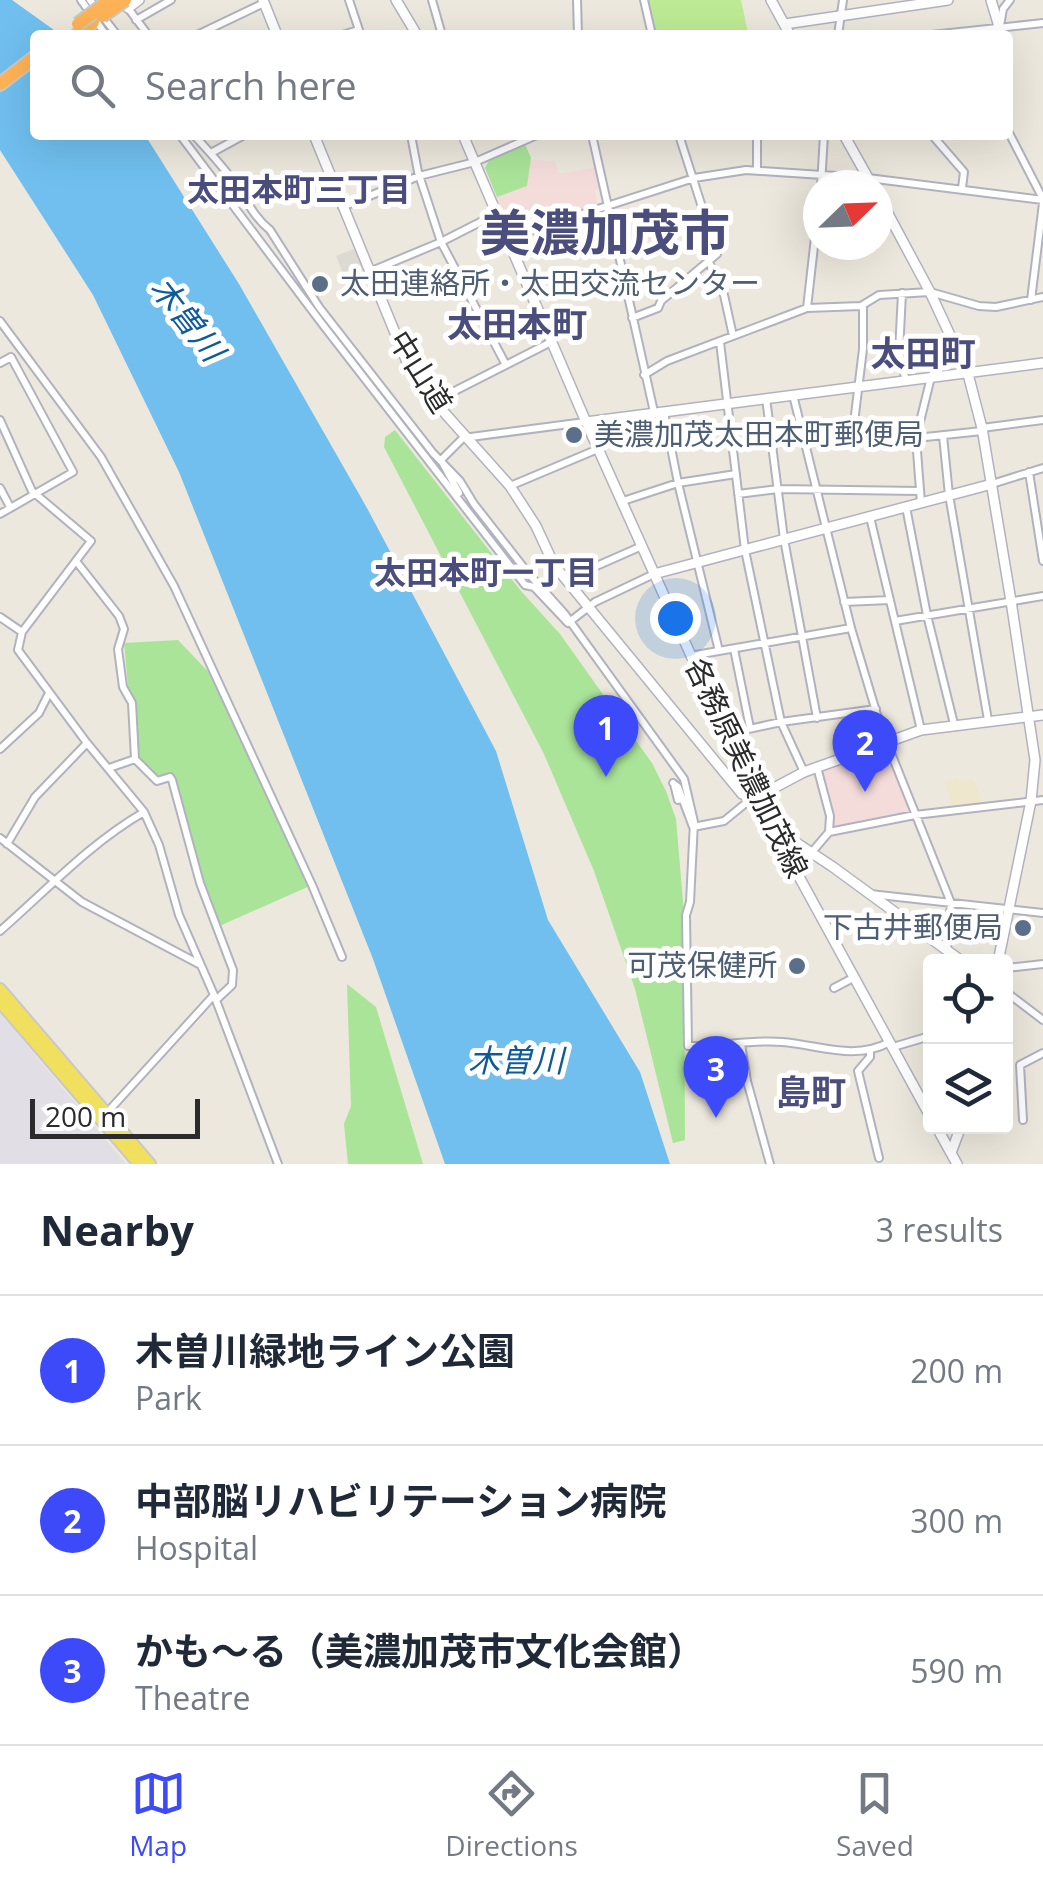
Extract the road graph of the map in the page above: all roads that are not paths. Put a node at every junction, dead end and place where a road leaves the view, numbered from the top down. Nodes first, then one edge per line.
1 (80, 0) edge
2 (90, 0) edge
3 (107, 0) edge
4 (140, 0) edge
5 (171, 0) edge
6 (349, 0) edge
7 (396, 0) edge
8 (432, 0) edge
9 (577, 0) edge
10 (644, 0) edge
11 (772, 0) edge
12 (843, 0) edge
13 (948, 0) edge
14 (991, 0) edge
15 (1010, 0) edge
16 (264, 1) edge
17 (124, 2) edge
18 (842, 14) junction
19 (136, 20) junction
20 (1043, 23) edge
21 (784, 24) junction
22 (83, 27) edge
23 (102, 30) edge
24 (113, 30) edge
25 (144, 30) edge
26 (207, 30) edge
27 (274, 30) edge
28 (359, 30) edge
29 (413, 30) edge
30 (441, 30) edge
31 (578, 30) edge
32 (651, 30) edge
33 (787, 30) edge
34 (839, 30) edge
35 (1000, 30) junction
36 (30, 61) edge
37 (30, 72) edge
38 (0, 84) edge
39 (0, 94) edge
40 (184, 140) edge
41 (199, 140) edge
42 (235, 140) edge
43 (316, 140) edge
44 (413, 140) edge
45 (466, 140) edge
46 (526, 140) edge
47 (593, 140) edge
48 (681, 140) edge
49 (757, 140) edge
50 (824, 140) edge
51 (847, 140) edge
52 (936, 140) edge
53 (1013, 140) edge
54 (212, 152) junction
55 (475, 162) junction
56 (757, 170) junction
57 (822, 170) edge
58 (864, 170) edge
59 (803, 173) edge
60 (420, 176) junction
61 (694, 178) junction
62 (893, 183) edge
63 (962, 188) junction
64 (1043, 201) edge
65 (607, 205) junction
66 (342, 206) junction
67 (498, 213) junction
68 (893, 224) edge
69 (508, 238) junction
70 (440, 242) junction
71 (812, 260) edge
72 (709, 262) junction
73 (368, 272) junction
74 (930, 292) junction
75 (902, 294) junction
76 (1043, 297) edge
77 (1030, 300) junction
78 (863, 305) junction
79 (807, 308) junction
80 (632, 318) junction
81 (0, 321) edge
82 (733, 336) junction
83 (553, 341) junction
84 (720, 342) junction
85 (0, 363) edge
86 (1043, 363) edge
87 (506, 365) junction
88 (968, 374) junction
89 (644, 376) junction
90 (932, 378) junction
91 (906, 381) junction
92 (858, 387) junction
93 (794, 395) junction
94 (766, 398) junction
95 (436, 400) junction
96 (728, 404) junction
97 (659, 412) junction
98 (0, 420) edge
99 (1043, 420) edge
100 (586, 422) junction
101 (982, 429) junction
102 (853, 430) dead end
103 (943, 436) junction
104 (467, 437) junction
105 (916, 438) junction
106 (600, 449) junction
107 (441, 460) junction
108 (1043, 468) edge
109 (1029, 472) junction
110 (736, 474) junction
111 (678, 483) junction
112 (992, 484) junction
113 (510, 486) junction
114 (0, 488) edge
115 (778, 488) junction
116 (919, 491) junction
117 (817, 492) junction
118 (36, 493) junction
119 (738, 494) junction
120 (949, 496) junction
121 (460, 499) junction
122 (623, 501) junction
123 (921, 503) junction
124 (10, 507) junction
125 (906, 507) junction
126 (0, 514) edge
127 (870, 516) junction
128 (826, 528) junction
129 (784, 540) junction
130 (642, 546) junction
131 (745, 550) junction
132 (76, 561) junction
133 (1043, 561) edge
134 (698, 562) junction
135 (654, 574) junction
136 (566, 580) junction
137 (1043, 596) edge
138 (890, 600) junction
139 (1011, 601) junction
140 (844, 602) junction
141 (590, 606) junction
142 (967, 608) junction
143 (926, 616) junction
144 (0, 617) edge
145 (895, 621) junction
146 (568, 623) junction
147 (850, 628) junction
148 (22, 632) junction
149 (803, 637) junction
150 (764, 644) junction
151 (734, 648) junction
152 (719, 651) junction
153 (690, 656) junction
154 (50, 692) junction
155 (876, 709) junction
156 (1043, 715) edge
157 (1028, 716) junction
158 (817, 718) junction
159 (988, 720) junction
160 (781, 722) junction
161 (954, 724) junction
162 (750, 728) junction
163 (921, 730) junction
164 (726, 734) junction
165 (886, 742) junction
166 (87, 743) junction
167 (0, 749) edge
168 (135, 759) junction
169 (817, 767) junction
170 (109, 768) junction
171 (804, 772) junction
172 (678, 800) dead end
173 (751, 800) junction
174 (1043, 800) edge
175 (1031, 801) junction
176 (144, 812) junction
177 (915, 814) junction
178 (771, 826) junction
179 (692, 827) junction
180 (828, 832) junction
181 (0, 838) edge
182 (7, 844) junction
183 (812, 852) junction
184 (56, 882) junction
185 (870, 894) junction
186 (951, 904) junction
187 (1008, 909) junction
188 (1043, 912) edge
189 (0, 931) edge
190 (946, 950) junction
191 (951, 954) edge
192 (1000, 954) edge
193 (342, 958) dead end
194 (200, 964) junction
195 (1043, 964) edge
196 (1013, 967) edge
197 (854, 978) junction
198 (0, 988) edge
199 (834, 988) dead end
200 (215, 997) junction
201 (1013, 997) edge
202 (0, 1002) edge
203 (1043, 1020) edge
204 (923, 1038) edge
205 (741, 1044) junction
206 (891, 1045) junction
207 (870, 1051) junction
208 (1043, 1052) edge
209 (923, 1103) edge
210 (105, 1116) junction
211 (1023, 1120) dead end
212 (940, 1134) edge
213 (958, 1134) edge
214 (951, 1153) junction
215 (879, 1158) dead end
216 (944, 1162) edge
217 (139, 1164) edge
218 (150, 1164) edge
219 (278, 1164) edge
220 (770, 1164) edge
221 (957, 1164) edge

1 - 23 street
2 - 24 street
3 - 22 highway, bridge
4 - 17 street
5 - 19 street
6 - 28 street
7 - 29 street
8 - 30 street
9 - 31 street
10 - 32 street
11 - 21 street
12 - 18 street
13 - 18 street
14 - 35 street
15 - 35 street
16 - 26 street
16 - 27 street
17 - 19 street
17 - 22 highway, bridge
18 - 21 street
18 - 34 street
19 - 25 street
20 - 35 street
21 - 33 street
36 - 38 highway
37 - 39 highway
40 - 121 street
41 - 54 street
42 - 54 street
43 - 66 street, 中山道
44 - 60 street
45 - 55 street, 各務原美濃加茂線
46 - 55 street
47 - 65 street
48 - 61 street
49 - 56 street
50 - 57 street
51 - 58 street
52 - 63 street
53 - 64 street
54 - 107 street
55 - 60 street
55 - 67 street, 各務原美濃加茂線
56 - 59 street
56 - 61 street
60 - 66 street
60 - 70 street
61 - 65 street
61 - 72 street
62 - 63 street
63 - 64 street
64 - 77 street
65 - 69 street
65 - 80 street
66 - 73 street, 中山道
67 - 69 street, 各務原美濃加茂線
67 - 70 street
68 - 74 street
69 - 83 street, 各務原美濃加茂線
70 - 73 street
70 - 87 street
71 - 79 street
72 - 80 street
72 - 82 street
73 - 95 street, 中山道
74 - 75 street
74 - 77 street
74 - 88 street
75 - 78 street
75 - 91 street
76 - 77 street
78 - 79 street
78 - 92 street
79 - 82 street
80 - 89 street
81 - 193 street
82 - 84 street
83 - 87 street
83 - 100 street, 各務原美濃加茂線
84 - 89 street
84 - 96 street
85 - 118 street
86 - 88 street
87 - 95 street
88 - 90 street
88 - 101 street
89 - 97 street
90 - 91 street
90 - 105 street
91 - 92 street
92 - 93 street
92 - 102 street
93 - 94 street
93 - 117 street
94 - 96 street
94 - 115 street
95 - 104 street, 中山道
96 - 97 street
96 - 110 street
97 - 100 street
97 - 111 street
98 - 118 street
99 - 101 street
100 - 104 street
100 - 106 street, 各務原美濃加茂線
101 - 103 street
101 - 112 street
103 - 105 street
103 - 120 street
104 - 107 street
104 - 113 street, 中山道
105 - 116 street
106 - 113 street
106 - 122 street, 各務原美濃加茂線
107 - 121 street
107 - 146 street
108 - 109 street
109 - 112 street
109 - 133 street
110 - 111 street
110 - 119 street
111 - 122 street
111 - 134 street
112 - 120 street
112 - 139 street
113 - 136 street, 中山道
114 - 124 street
115 - 117 street
115 - 119 street
115 - 129 street
116 - 117 street
116 - 123 street
117 - 128 street
118 - 124 street
118 - 132 street
119 - 131 street
120 - 123 street
120 - 142 street
121 - 146 street
122 - 130 street, 各務原美濃加茂線
123 - 125 street
124 - 126 street
125 - 127 street
125 - 143 street
127 - 128 street
127 - 138 street
128 - 129 street
128 - 140 street
129 - 131 street
129 - 149 street
130 - 135 street, 各務原美濃加茂線
130 - 136 street
131 - 134 street
131 - 150 street
132 - 148 street
132 - 168 street
134 - 135 street
134 - 152 street
135 - 141 street
135 - 153 street, 各務原美濃加茂線
136 - 141 street, 中山道
137 - 139 street
138 - 140 street
138 - 145 street
139 - 142 street
139 - 157 street
140 - 147 street
141 - 146 street
141 - 173 street, 中山道
142 - 143 street
142 - 159 street
143 - 145 street
143 - 161 street
144 - 148 street
145 - 163 street
146 - 179 street
147 - 149 street
147 - 155 street
148 - 154 street
149 - 150 street
149 - 158 street
150 - 151 street
150 - 160 street
151 - 152 street
151 - 162 street
152 - 153 street
153 - 164 street, 各務原美濃加茂線
154 - 166 street
154 - 167 street
155 - 158 street
155 - 165 street
156 - 157 street
157 - 159 street
157 - 175 street
158 - 160 street
159 - 161 street
160 - 162 street
160 - 171 street
161 - 163 street
162 - 164 street
163 - 165 street
164 - 173 street, 各務原美濃加茂線
165 - 169 street
165 - 177 street
166 - 170 street
166 - 182 street
168 - 170 street
168 - 200 street
169 - 171 street
169 - 180 street
170 - 176 street
171 - 173 street
172 - 179 street
173 - 178 street, 各務原美濃加茂線
173 - 179 street
174 - 175 street
175 - 177 street
175 - 187 street
176 - 184 street
176 - 194 street
177 - 180 street
177 - 186 street
178 - 183 street
178 - 197 street, 各務原美濃加茂線
179 - 205 street
180 - 183 street
181 - 182 street
182 - 184 street
183 - 185 street
184 - 189 street
184 - 194 street
185 - 186 street
185 - 190 street
186 - 187 street
186 - 190 street
187 - 188 street
187 - 192 street
190 - 191 street
194 - 200 street
195 - 196 street
197 - 199 street
197 - 206 street, 各務原美濃加茂線
198 - 210 main road
200 - 210 street
200 - 219 street
201 - 203 street
202 - 210 main road
204 - 206 street
205 - 207 street
205 - 220 street
206 - 207 street
206 - 209 street, 各務原美濃加茂線
207 - 215 street
208 - 211 street
210 - 217 main road
210 - 218 main road
212 - 214 street
213 - 214 street
214 - 216 street
214 - 221 street

